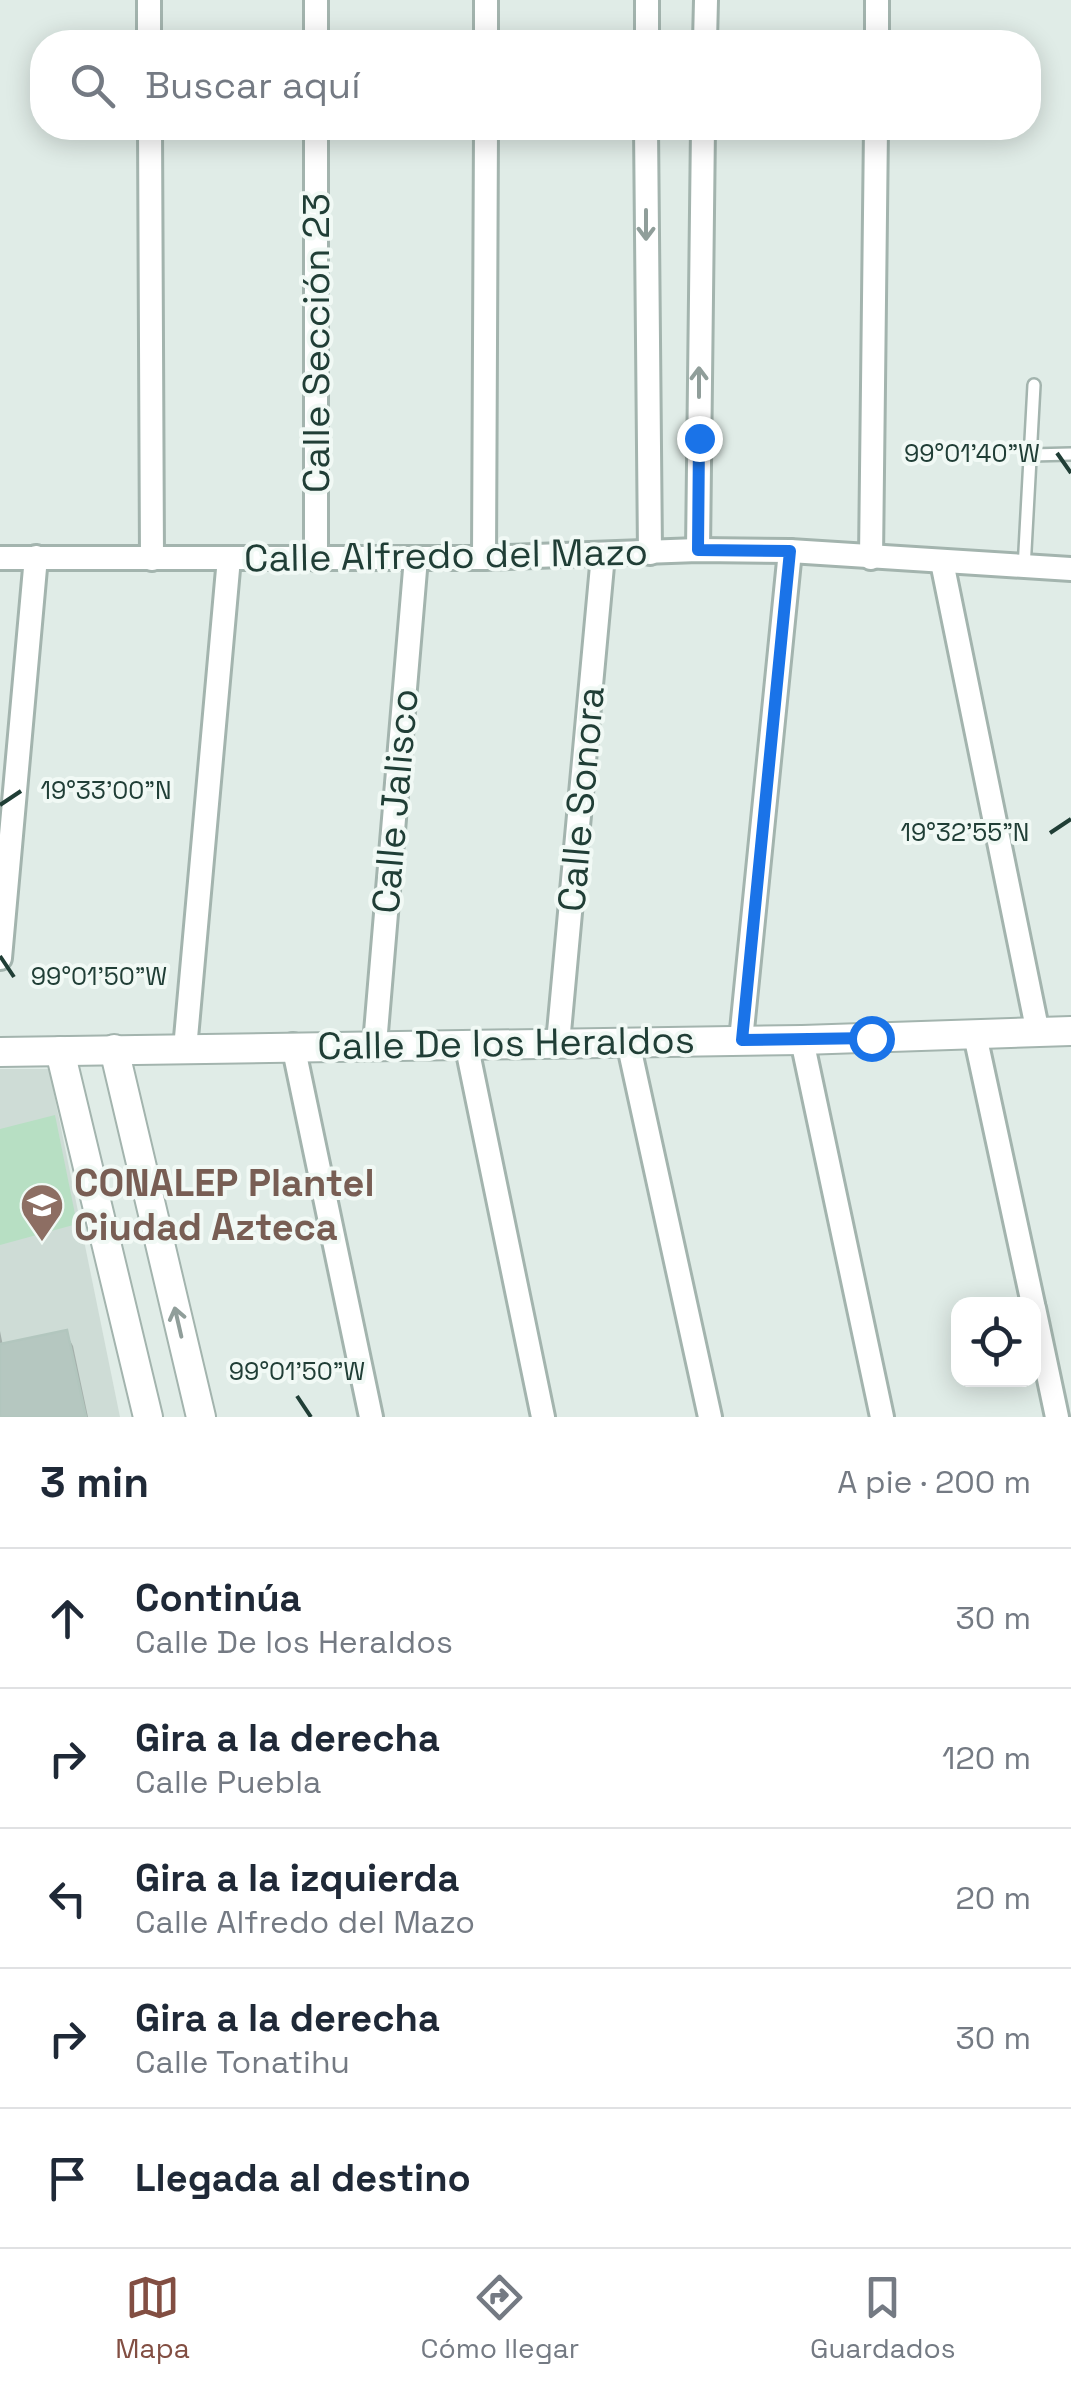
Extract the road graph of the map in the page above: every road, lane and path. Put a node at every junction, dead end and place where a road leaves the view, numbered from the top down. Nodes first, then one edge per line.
1 (149, 0) edge
2 (316, 0) edge
3 (486, 0) edge
4 (647, 0) edge
5 (706, 0) edge
6 (878, 0) edge
7 (149, 30) edge
8 (316, 30) edge
9 (486, 30) edge
10 (647, 30) edge
11 (705, 30) edge
12 (877, 30) edge
13 (150, 140) edge
14 (316, 140) edge
15 (486, 140) edge
16 (646, 140) edge
17 (703, 140) edge
18 (876, 140) edge
19 (1034, 385) dead end
20 (1071, 454) edge
21 (1030, 455) junction
22 (698, 550) junction
23 (790, 551) junction
24 (650, 552) junction
25 (603, 555) junction
26 (36, 557) junction
27 (0, 558) edge
28 (229, 558) junction
29 (416, 558) junction
30 (484, 558) junction
31 (872, 558) junction
32 (152, 559) junction
33 (316, 560) junction
34 (942, 562) junction
35 (1024, 569) junction
36 (1071, 570) edge
37 (0, 958) edge
38 (1071, 1031) edge
39 (1038, 1032) junction
40 (974, 1035) junction
41 (742, 1040) junction
42 (802, 1040) junction
43 (628, 1042) junction
44 (466, 1043) junction
45 (558, 1043) junction
46 (374, 1044) junction
47 (293, 1045) junction
48 (114, 1049) junction
49 (184, 1049) junction
50 (60, 1051) junction
51 (0, 1052) edge
52 (1031, 1297) edge
53 (1041, 1343) edge
54 (148, 1417) edge
55 (201, 1417) edge
56 (370, 1417) edge
57 (542, 1417) edge
58 (710, 1417) edge
59 (882, 1417) edge
60 (1057, 1417) edge

1 - 7 street
2 - 8 street
3 - 9 street
4 - 10 street
5 - 11 street
6 - 12 street
13 - 32 street
14 - 33 street, Calle Sección 23
15 - 30 street
16 -> 24 street
22 -> 17 street
18 - 31 street
19 - 21 lane
20 - 21 lane
21 - 35 lane
22 - 23 street, Calle Alfredo del Mazo
22 - 24 street, Calle Alfredo del Mazo
23 - 31 street, Calle Alfredo del Mazo
23 - 41 street
24 - 25 street, Calle Alfredo del Mazo
25 - 30 street, Calle Alfredo del Mazo
25 - 45 street, Calle Sonora
26 - 27 street, Calle Alfredo del Mazo
26 - 32 street, Calle Alfredo del Mazo
26 - 37 street
28 - 32 street, Calle Alfredo del Mazo
28 - 33 street, Calle Alfredo del Mazo
28 - 49 street
29 - 30 street, Calle Alfredo del Mazo
29 - 33 street, Calle Alfredo del Mazo
29 - 46 street, Calle Jalisco
31 - 34 street, Calle Alfredo del Mazo
34 - 35 street, Calle Alfredo del Mazo
34 - 39 street
35 - 36 street, Calle Alfredo del Mazo
38 - 39 street, Calle De los Heraldos
39 - 40 street, Calle De los Heraldos
40 - 42 street, Calle De los Heraldos
40 - 52 street
41 - 42 street, Calle De los Heraldos
41 - 43 street, Calle De los Heraldos
42 - 59 street
43 - 45 street, Calle De los Heraldos
43 - 58 street
44 - 45 street, Calle De los Heraldos
44 - 46 street, Calle De los Heraldos
44 - 57 street
46 - 47 street, Calle De los Heraldos
47 - 49 street, Calle De los Heraldos
47 - 56 street
48 - 49 street, Calle De los Heraldos
48 - 50 street, Calle De los Heraldos
55 -> 48 street
50 - 51 street, Calle De los Heraldos
50 - 54 street
53 - 60 street

